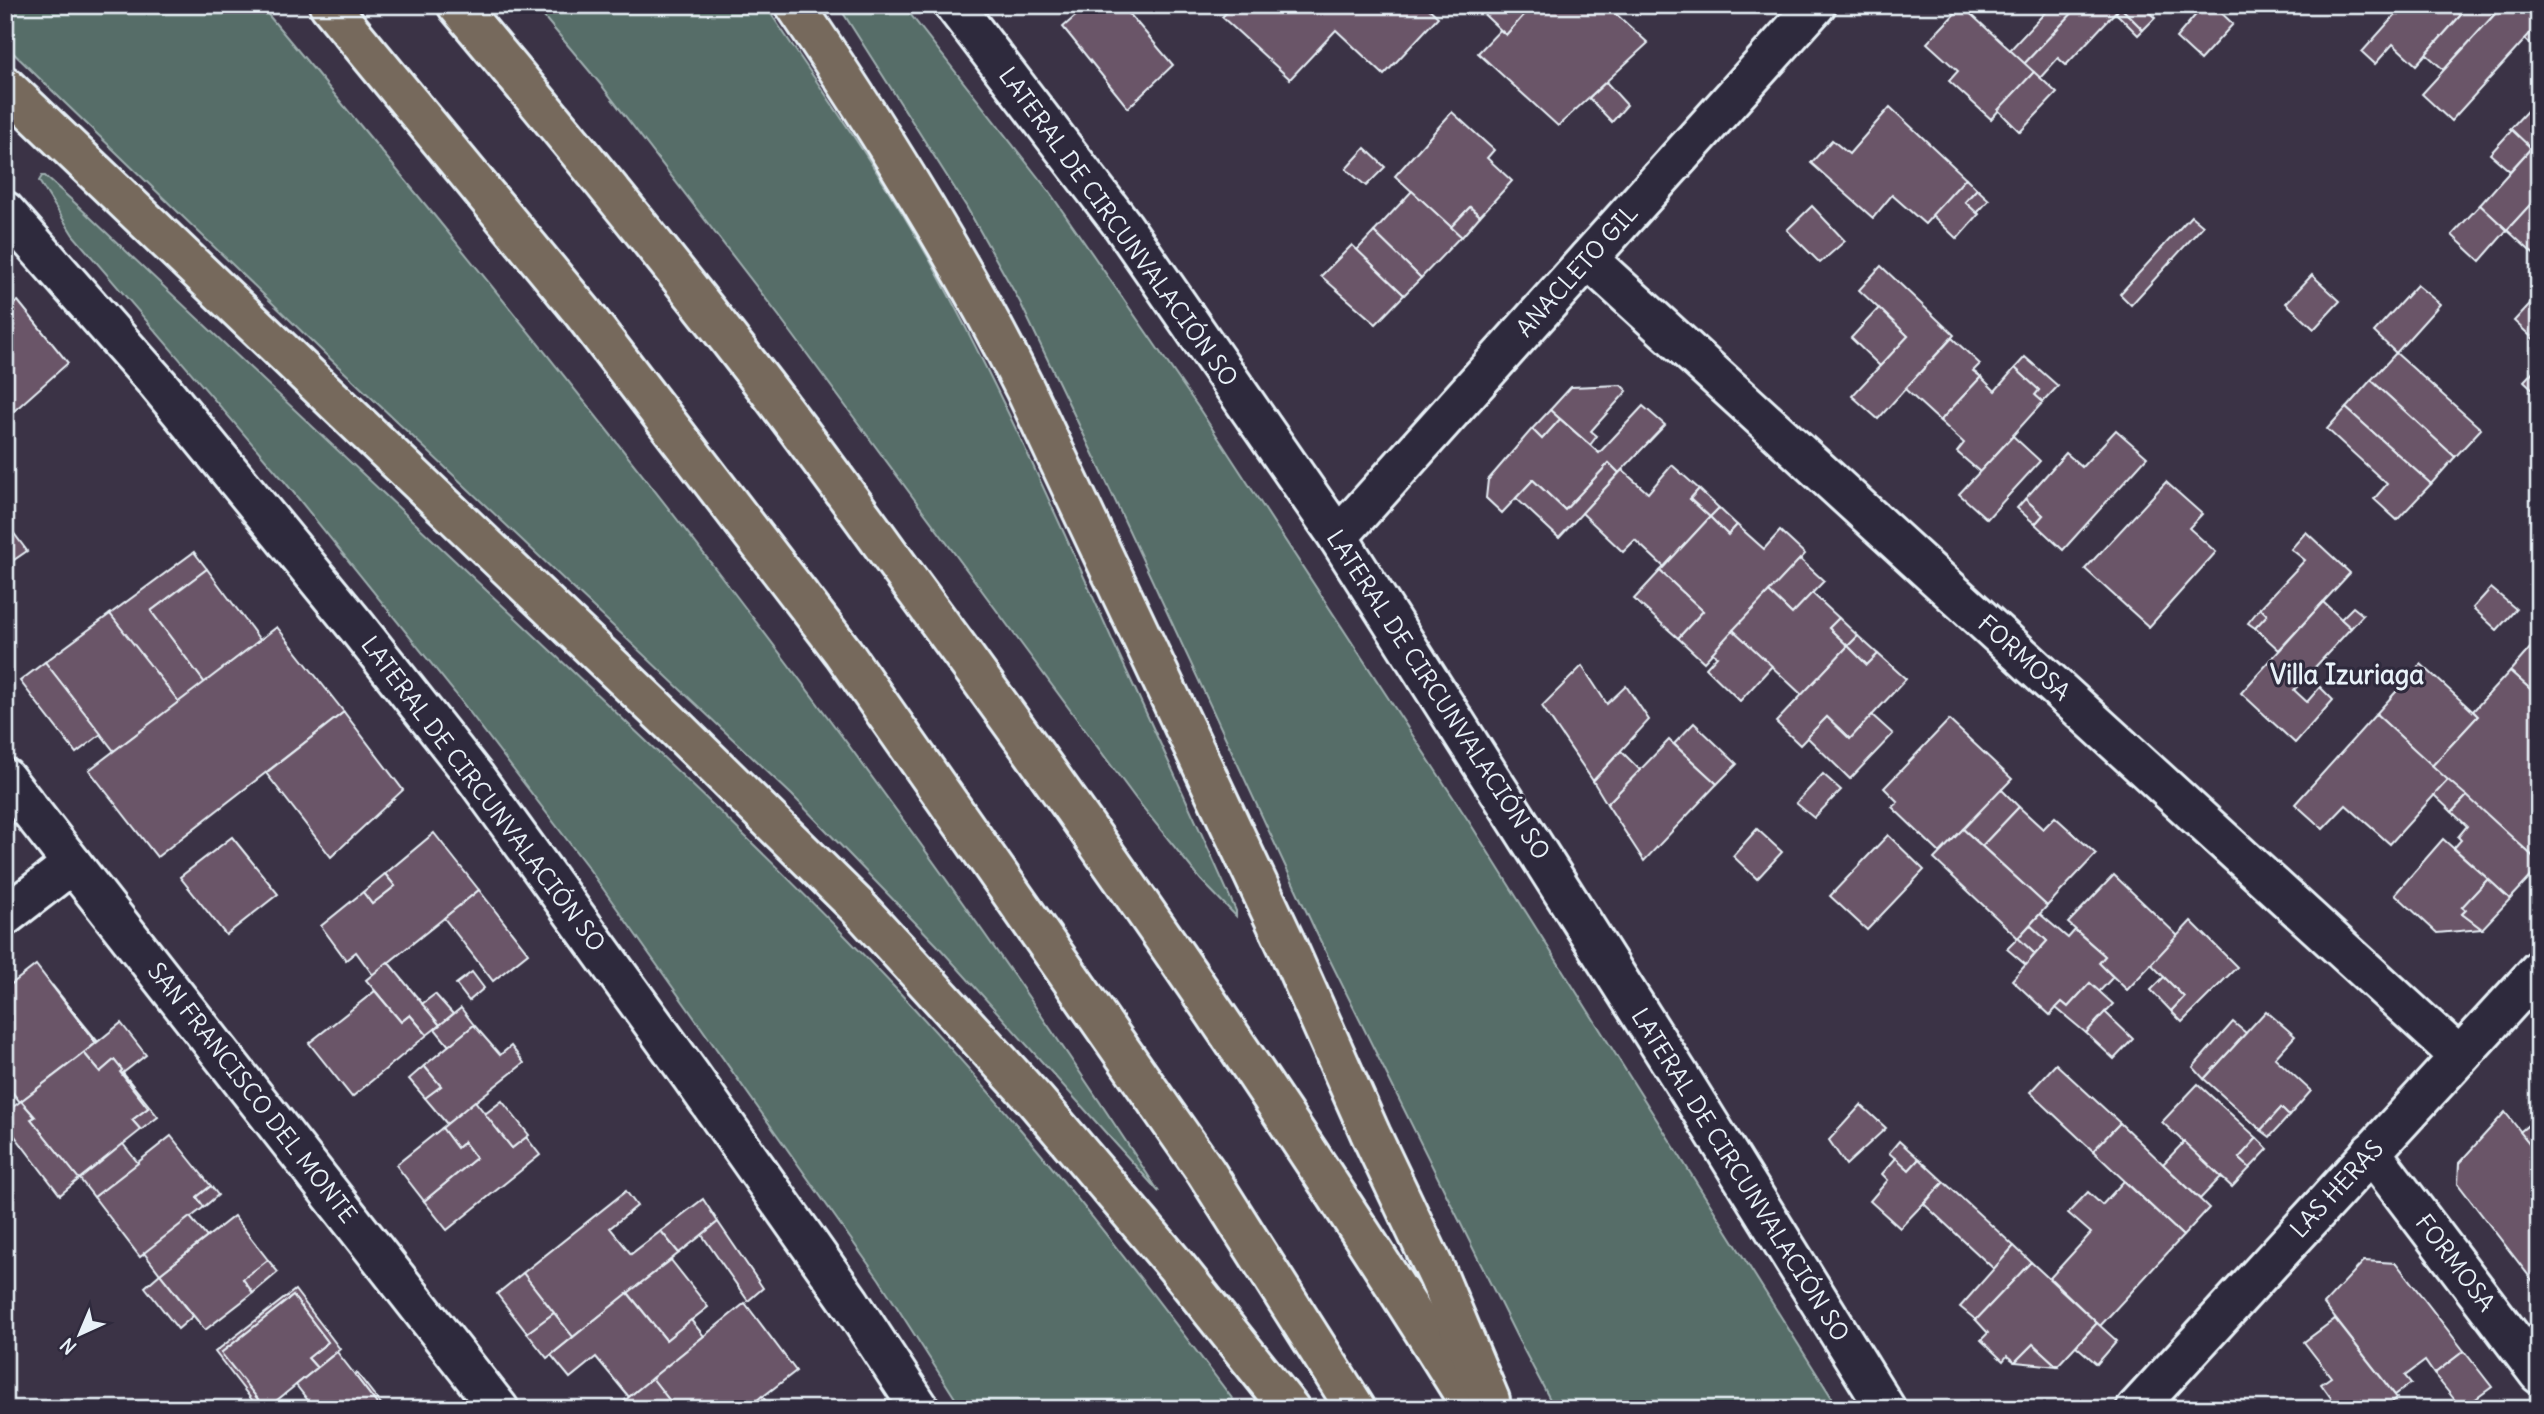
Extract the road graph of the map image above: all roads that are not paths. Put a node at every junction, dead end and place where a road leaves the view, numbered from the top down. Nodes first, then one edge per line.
1 (330, 5) edge
2 (457, 5) edge
3 (795, 5) edge
4 (954, 5) edge
5 (1816, 5) edge
6 (5, 86) edge
7 (5, 211) edge
8 (1588, 259) junction
9 (1338, 537) junction
10 (5, 778) edge
11 (72, 864) junction
12 (5, 916) edge
13 (2539, 970) edge
14 (2459, 1056) junction
15 (2371, 1152) junction
16 (2539, 1374) edge
17 (499, 1409) edge
18 (920, 1409) edge
19 (1290, 1409) edge
20 (1356, 1409) edge
21 (1473, 1409) edge
22 (1493, 1409) edge
23 (1886, 1409) edge
24 (2136, 1409) edge

1 - 20 highway
2 - 21 highway
3 - 22 highway
4 - 9 street, LATERAL DE CIRCUNVALACIÓN SO
5 - 8 street, ANACLETO GIL
6 - 19 highway
7 - 18 street, LATERAL DE CIRCUNVALACIÓN SO
8 - 9 street, ANACLETO GIL
8 - 14 street, FORMOSA
9 - 23 street, LATERAL DE CIRCUNVALACIÓN SO
10 - 11 street, SAN FRANCISCO DEL MONTE
11 - 12 street
11 - 17 street, SAN FRANCISCO DEL MONTE
13 - 14 street, LAS HERAS
14 - 15 street, LAS HERAS
15 - 16 street, FORMOSA
15 - 24 street, LAS HERAS

